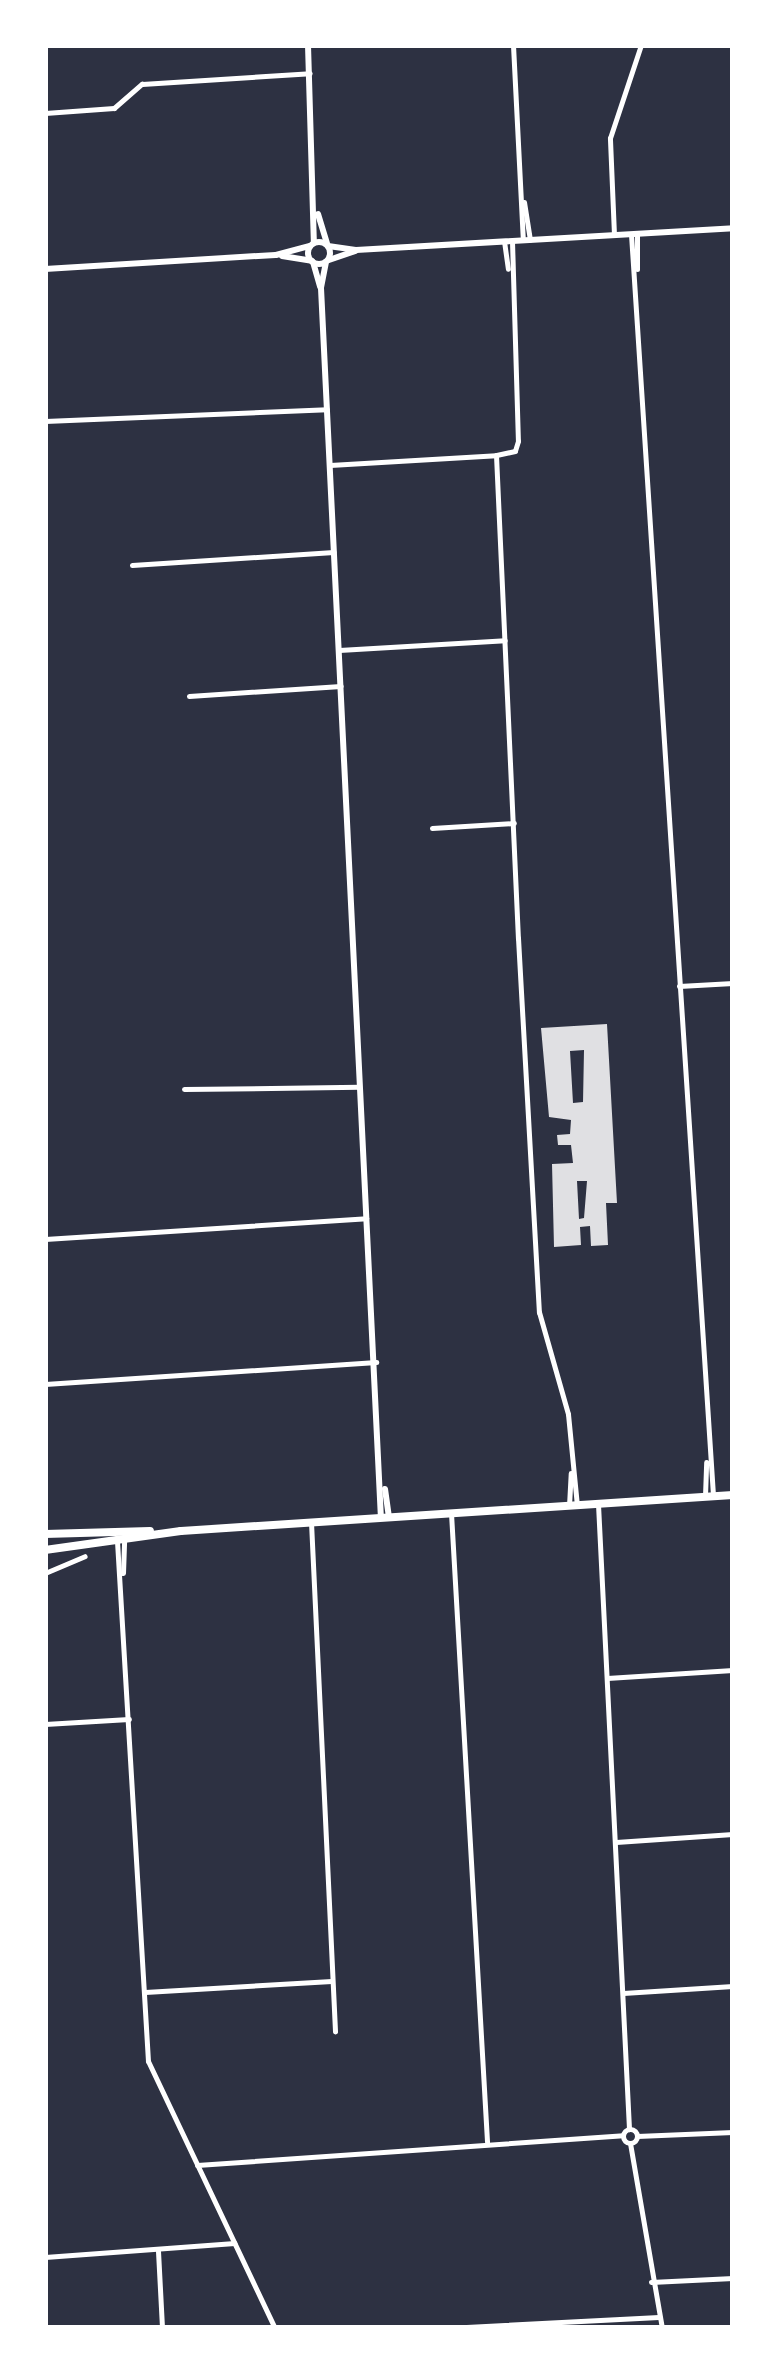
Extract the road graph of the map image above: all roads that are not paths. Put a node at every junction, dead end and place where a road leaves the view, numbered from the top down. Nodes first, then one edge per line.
1 (308, 45) edge
2 (513, 45) edge
3 (641, 45) edge
4 (310, 73) junction
5 (45, 112) edge
6 (318, 213) junction
7 (733, 228) edge
8 (634, 234) junction
9 (614, 235) junction
10 (527, 240) junction
11 (508, 241) junction
12 (312, 245) junction
13 (327, 245) junction
14 (356, 250) junction
15 (276, 255) junction
16 (327, 261) junction
17 (312, 262) junction
18 (45, 269) edge
19 (321, 288) junction
20 (327, 409) junction
21 (45, 421) edge
22 (496, 456) junction
23 (330, 465) junction
24 (334, 552) junction
25 (132, 565) dead end
26 (505, 640) junction
27 (340, 650) junction
28 (341, 686) junction
29 (190, 696) dead end
30 (515, 824) junction
31 (432, 828) dead end
32 (733, 983) edge
33 (679, 986) junction
34 (362, 1086) junction
35 (184, 1089) dead end
36 (369, 1218) junction
37 (45, 1239) edge
38 (376, 1362) junction
39 (45, 1384) edge
40 (733, 1495) edge
41 (709, 1497) junction
42 (598, 1504) junction
43 (573, 1506) junction
44 (451, 1513) junction
45 (385, 1518) junction
46 (311, 1522) junction
47 (45, 1534) edge
48 (120, 1536) junction
49 (45, 1550) edge
50 (85, 1556) dead end
51 (45, 1573) edge
52 (733, 1670) edge
53 (607, 1678) junction
54 (130, 1719) junction
55 (45, 1724) edge
56 (733, 1834) edge
57 (615, 1842) junction
58 (332, 1981) junction
59 (733, 1986) edge
60 (144, 1992) junction
61 (623, 1994) junction
62 (335, 2031) dead end
63 (626, 2132) junction
64 (733, 2132) edge
65 (636, 2136) junction
66 (487, 2142) junction
67 (630, 2142) junction
68 (196, 2164) junction
69 (234, 2242) junction
70 (158, 2251) junction
71 (45, 2257) edge
72 (733, 2278) edge
73 (651, 2282) junction
74 (659, 2316) junction
75 (162, 2328) edge
76 (275, 2328) edge
77 (448, 2328) edge
78 (662, 2328) edge

1 - 4 street
2 - 10 street
3 - 9 street
4 - 5 street
4 - 6 street
6 - 12 street
6 - 13 street
7 - 8 street
8 - 9 street
8 - 33 street
9 - 10 street
10 - 11 street
11 - 14 street
11 - 22 street
12 - 13 street
12 - 15 street
12 - 17 street
13 - 14 street
13 - 16 street
14 - 16 street
15 - 17 street
15 - 18 street
16 - 17 street
16 - 19 street
17 - 19 street
19 - 20 street
20 - 21 street
20 - 23 street
22 - 23 street
22 - 26 street
23 - 24 street
24 - 25 street
24 - 27 street
26 - 27 street
26 - 30 street
27 - 28 street
28 - 29 street
28 - 34 street
30 - 31 street
30 - 43 street
32 - 33 street
33 - 41 street
34 - 35 street
34 - 36 street
36 - 37 street
36 - 38 street
38 - 39 street
38 - 45 street
40 - 41 main road
41 - 42 main road
42 - 43 main road
42 - 53 street
43 - 44 main road
44 - 45 main road
44 - 66 street
45 - 46 main road
46 - 48 main road
46 - 58 street
47 - 48 main road
48 - 49 main road
48 - 54 street
50 - 51 street
52 - 53 street
53 - 57 street
54 - 55 street
54 - 60 street
56 - 57 street
57 - 61 street
58 - 60 street
58 - 62 street
59 - 61 street
60 - 68 street
61 - 63 street
63 - 65 street
63 - 66 street
63 - 67 street
64 - 65 street
65 - 67 street
66 - 68 street
67 - 73 street
68 - 69 street
69 - 70 street
69 - 76 street
70 - 71 street
70 - 75 street
72 - 73 street
73 - 74 street
74 - 77 street
74 - 78 street

